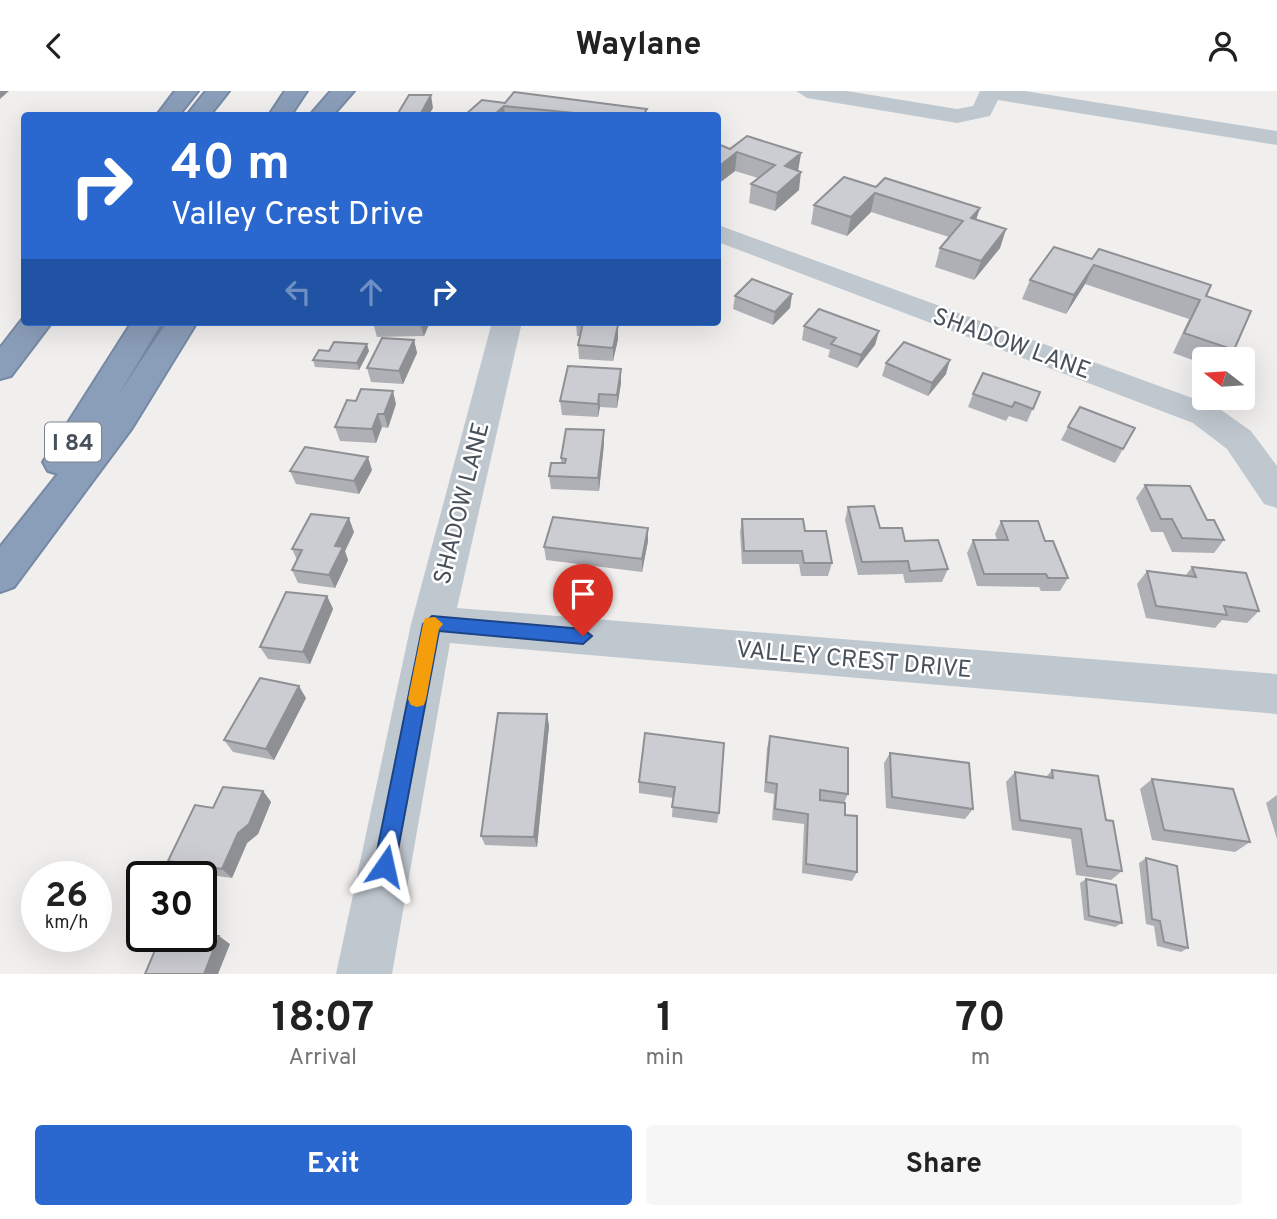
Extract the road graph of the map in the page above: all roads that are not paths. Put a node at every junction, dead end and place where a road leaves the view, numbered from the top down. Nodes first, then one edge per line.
1 (187, 91) edge
2 (218, 91) edge
3 (296, 91) edge
4 (343, 91) edge
5 (807, 91) edge
6 (988, 91) edge
7 (171, 112) edge
8 (200, 112) edge
9 (282, 112) edge
10 (324, 112) edge
11 (1277, 138) edge
12 (721, 234) edge
13 (34, 326) edge
14 (145, 326) edge
15 (179, 326) edge
16 (506, 326) edge
17 (0, 369) edge
18 (1277, 494) edge
19 (0, 562) edge
20 (0, 576) edge
21 (432, 624) junction
22 (1277, 694) edge
23 (364, 974) edge

1 - 7 highway
2 - 8 highway
3 - 9 highway
4 - 10 highway
5 - 6 street
6 - 11 street
12 - 18 street, SHADOW LANE
13 - 17 highway
14 - 19 highway, I 84
15 - 20 highway
16 - 21 street, SHADOW LANE
21 - 22 street, VALLEY CREST DRIVE
21 - 23 street, SHADOW LANE

